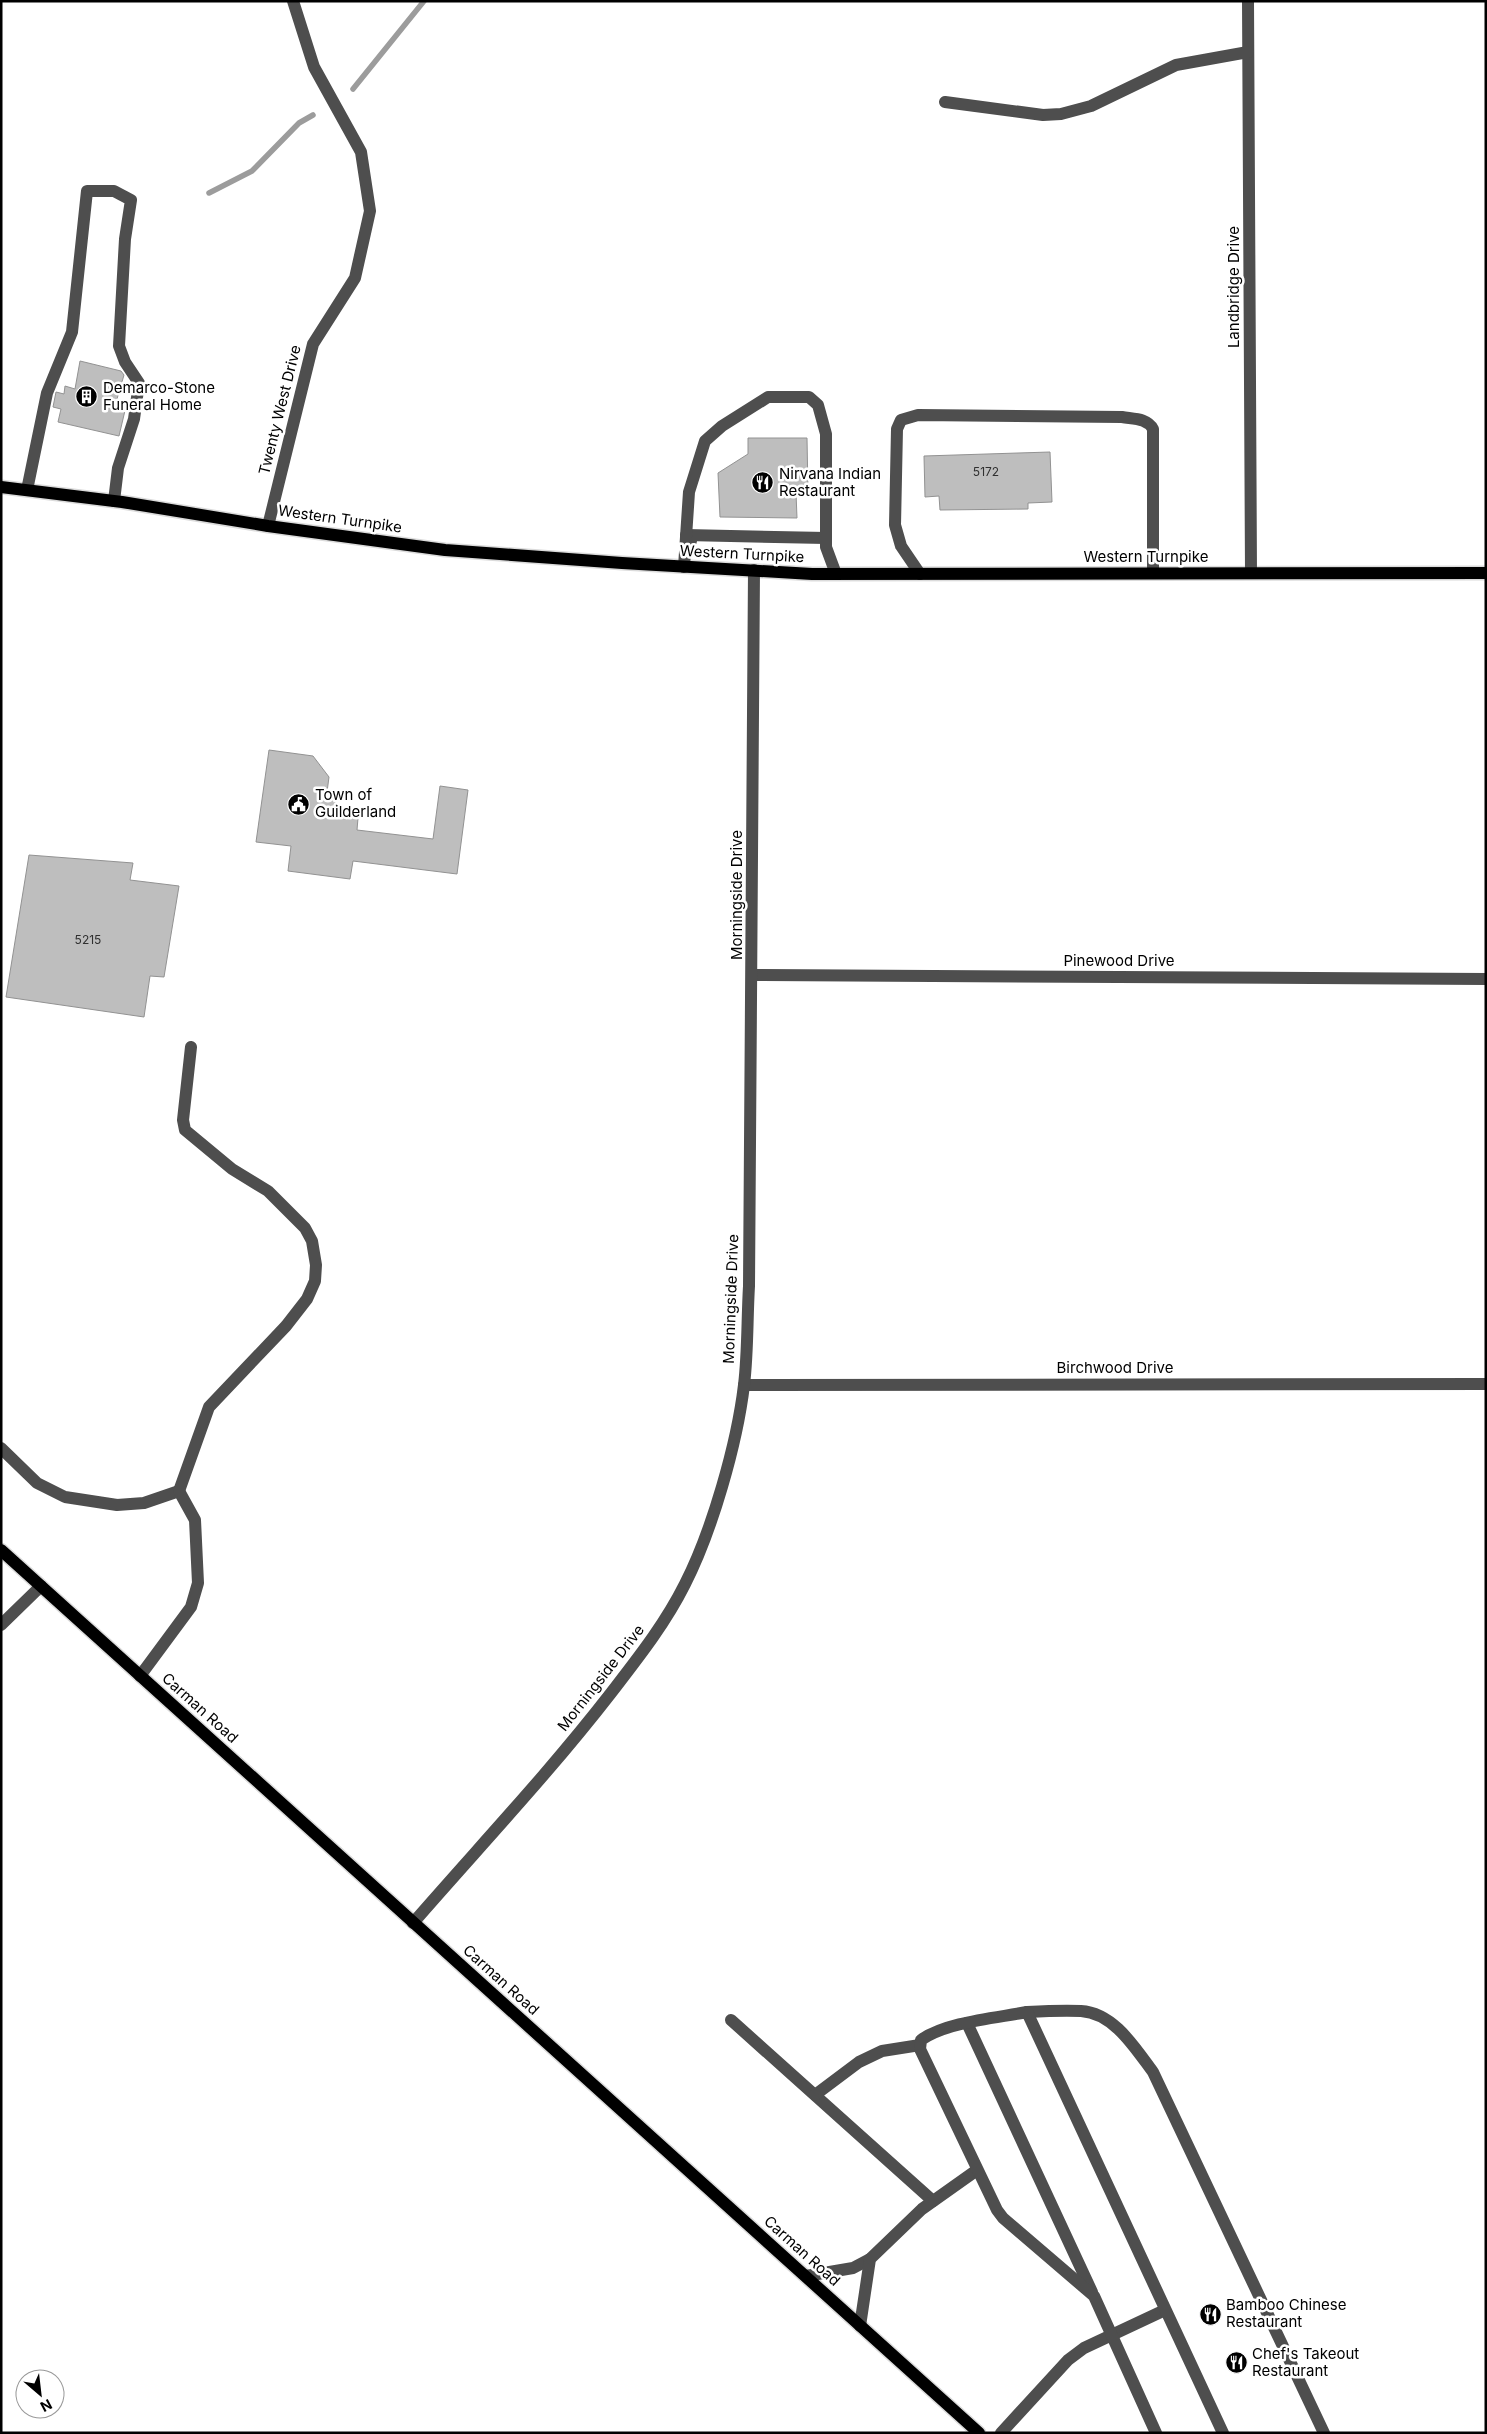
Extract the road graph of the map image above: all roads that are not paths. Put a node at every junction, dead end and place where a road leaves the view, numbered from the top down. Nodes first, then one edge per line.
1 (293, 1) edge
2 (1248, 1) edge
3 (1248, 52) junction
4 (945, 102) dead end
5 (1, 487) edge
6 (27, 490) junction
7 (114, 501) junction
8 (268, 526) junction
9 (826, 538) junction
10 (689, 539) junction
11 (684, 567) junction
12 (754, 570) junction
13 (1153, 573) junction
14 (1252, 573) junction
15 (1486, 573) edge
16 (836, 574) junction
17 (920, 574) junction
18 (753, 975) junction
19 (1486, 979) edge
20 (191, 1047) dead end
21 (1486, 1384) edge
22 (744, 1385) junction
23 (1, 1448) edge
24 (179, 1491) junction
25 (1, 1550) edge
26 (41, 1586) junction
27 (1, 1625) edge
28 (140, 1676) junction
29 (413, 1923) junction
30 (1027, 2012) junction
31 (730, 2020) dead end
32 (967, 2023) junction
33 (920, 2045) junction
34 (815, 2095) junction
35 (977, 2170) junction
36 (933, 2201) junction
37 (870, 2259) junction
38 (806, 2276) junction
39 (1094, 2296) junction
40 (1165, 2310) junction
41 (860, 2326) junction
42 (1114, 2335) junction
43 (979, 2433) edge
44 (1001, 2433) edge
45 (1156, 2433) edge
46 (1223, 2433) edge
47 (1324, 2433) edge

1 - 8 street, Twenty West Drive
2 - 3 street, Landbridge Drive
3 - 4 street
3 - 14 street, Landbridge Drive
5 - 6 main road, Western Turnpike
6 - 7 main road, Western Turnpike
6 - 7 street
7 - 8 main road, Western Turnpike
8 - 11 main road, Western Turnpike
9 - 10 street
9 - 10 street
9 - 16 street
10 - 11 street
11 - 12 main road, Western Turnpike
12 - 16 main road, Western Turnpike
12 - 18 street, Morningside Drive
13 - 14 main road, Western Turnpike
13 - 17 main road, Western Turnpike
13 - 17 street
14 - 15 main road, Western Turnpike
16 - 17 main road, Western Turnpike
18 - 19 street, Pinewood Drive
18 - 22 street, Morningside Drive
20 - 24 street
21 - 22 street, Birchwood Drive
22 - 29 street, Morningside Drive
23 - 24 street
24 - 28 street
25 - 26 main road, Carman Road
26 - 27 street
26 - 28 main road, Carman Road
28 - 29 main road, Carman Road
29 - 38 main road, Carman Road
30 - 32 street
30 - 40 street
30 - 47 street
31 - 34 street
32 - 33 street
32 - 39 street
33 - 34 street
33 - 35 street
34 - 36 street
35 - 36 street
35 - 39 street
36 - 37 street
37 - 38 street
37 - 41 street
38 - 41 main road, Carman Road
39 - 42 street
40 - 42 street
40 - 46 street
41 - 43 main road, Carman Road
42 - 44 street
42 - 45 street

